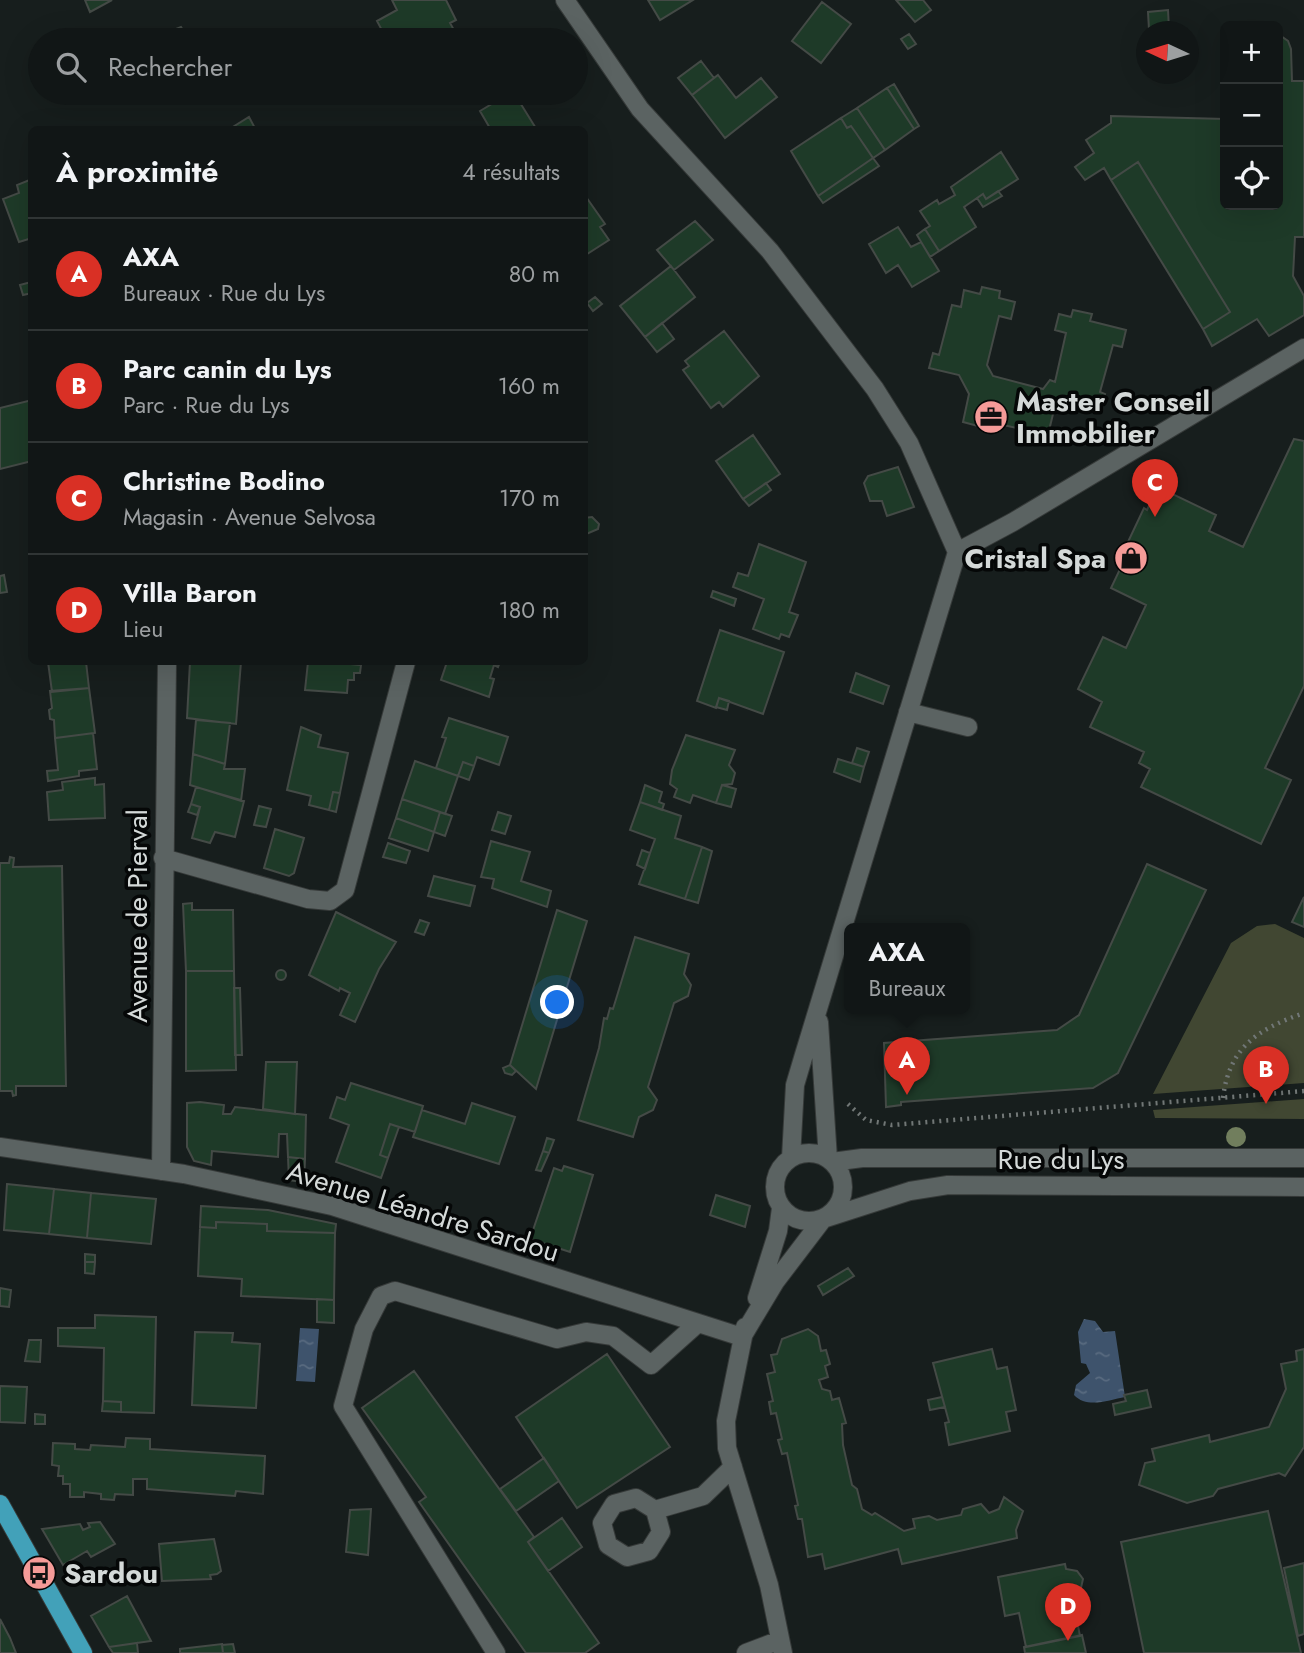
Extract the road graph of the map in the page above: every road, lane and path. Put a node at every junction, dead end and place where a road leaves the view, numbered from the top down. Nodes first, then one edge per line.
1 (565, 0) edge
2 (584, 28) edge
3 (588, 33) edge
4 (1304, 348) edge
5 (957, 552) junction
6 (167, 665) edge
7 (405, 665) edge
8 (908, 712) junction
9 (968, 727) dead end
10 (163, 858) junction
11 (820, 1001) junction
12 (1304, 1013) edge
13 (821, 1085) junction
14 (1304, 1091) edge
15 (1223, 1098) junction
16 (0, 1147) edge
17 (791, 1158) junction
18 (1304, 1158) edge
19 (830, 1160) junction
20 (162, 1171) junction
21 (1304, 1187) edge
22 (781, 1208) junction
23 (823, 1219) junction
24 (698, 1323) junction
25 (741, 1336) junction
26 (733, 1468) junction
27 (0, 1503) edge
28 (655, 1510) dead end
29 (782, 1646) edge
30 (83, 1653) edge
31 (496, 1653) edge
32 (746, 1653) edge

1 - 2 street
3 - 5 street
4 - 5 street
5 - 8 street
6 - 10 street, Avenue de Pierval
7 - 10 street
8 - 9 street
8 - 11 street
10 - 20 street, Avenue de Pierval
11 - 13 street
11 - 17 street
12 - 15 path
13 - 15 path
13 - 19 street
14 - 15 path
16 - 20 street, Avenue Léandre Sardou
17 - 19 street
17 - 22 street
18 - 19 street, Rue du Lys
19 - 23 street
20 - 24 street, Avenue Léandre Sardou
21 - 23 street, Rue du Lys
22 - 23 street
22 - 25 street
23 - 25 street
24 - 25 street, Avenue Léandre Sardou
24 - 31 street
25 - 26 street
26 - 28 street
26 - 29 street
27 - 30 main road
29 - 32 street

